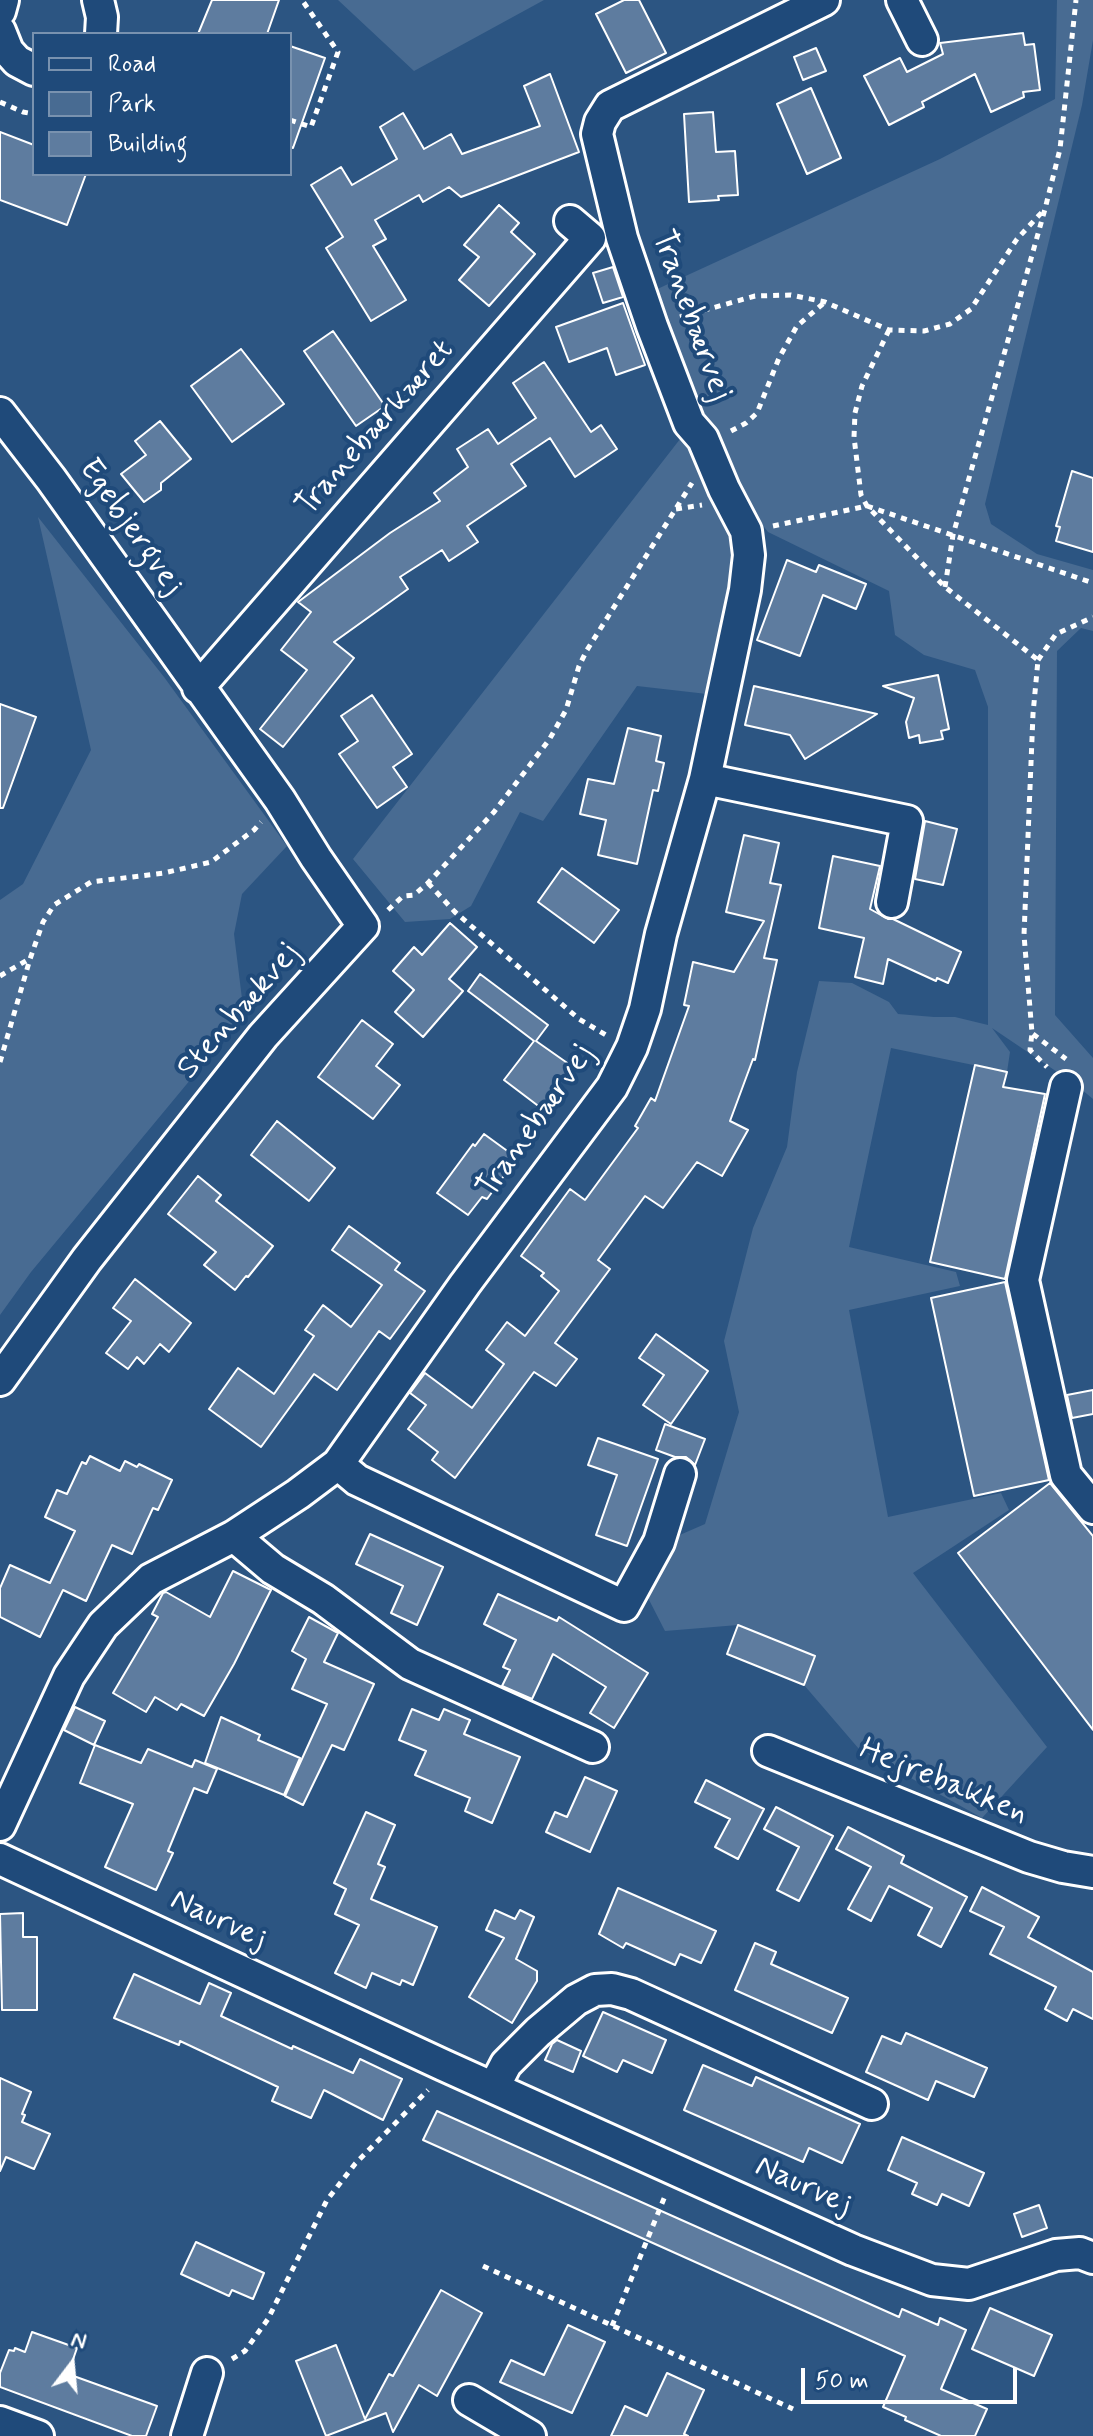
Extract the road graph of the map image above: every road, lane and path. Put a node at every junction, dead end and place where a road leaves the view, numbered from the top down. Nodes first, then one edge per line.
1 (3, 0) edge
2 (98, 0) edge
3 (302, 0) edge
4 (824, 0) edge
5 (902, 0) edge
6 (1076, 0) edge
7 (0, 11) edge
8 (0, 31) edge
9 (101, 32) edge
10 (922, 40) dead end
11 (32, 69) edge
12 (0, 102) edge
13 (32, 114) edge
14 (292, 121) edge
15 (1045, 209) junction
16 (570, 221) dead end
17 (825, 302) junction
18 (652, 326) junction
19 (889, 330) junction
20 (0, 413) edge
21 (707, 449) junction
22 (867, 506) junction
23 (746, 531) junction
24 (953, 535) junction
25 (1093, 583) edge
26 (945, 587) junction
27 (1093, 617) edge
28 (1038, 660) junction
29 (198, 688) junction
30 (705, 779) junction
31 (280, 800) junction
32 (428, 883) junction
33 (892, 902) dead end
34 (363, 926) junction
35 (30, 959) junction
36 (0, 976) edge
37 (632, 1047) junction
38 (0, 1062) edge
39 (1066, 1087) joint
40 (0, 1380) edge
41 (338, 1464) junction
42 (680, 1474) dead end
43 (1093, 1508) edge
44 (234, 1536) junction
45 (593, 1747) dead end
46 (768, 1751) dead end
47 (0, 1825) edge
48 (0, 1859) edge
49 (1093, 1872) edge
50 (443, 2065) junction
51 (494, 2087) junction
52 (872, 2104) dead end
53 (676, 2170) junction
54 (1093, 2258) edge
55 (483, 2266) dead end
56 (612, 2326) junction
57 (207, 2373) joint
58 (469, 2400) dead end
59 (793, 2409) dead end
60 (0, 2422) edge
61 (38, 2436) edge
62 (187, 2436) edge
63 (530, 2436) edge

1 - 7 street
2 - 9 street
3 - 14 path
4 - 18 street, Tranebærvej
5 - 10 street
6 - 15 path
8 - 11 street
12 - 13 path
15 - 19 path
15 - 24 path
16 - 29 street, Tranebærkæret
17 - 18 path
17 - 19 path
17 - 21 path
18 - 21 street, Tranebærvej
19 - 22 path
20 - 29 street, Egebjergvej
21 - 23 street, Tranebærvej
21 - 32 path
22 - 23 path
22 - 24 path
22 - 26 path
23 - 30 street, Tranebærvej
24 - 25 path
24 - 26 path
26 - 28 path
27 - 28 path
28 - 39 path
29 - 31 street
30 - 33 street
30 - 37 street, Tranebærvej
31 - 34 street
31 - 35 path
32 - 34 path
32 - 37 path
34 - 40 street, Stenbækvej
35 - 36 path
35 - 38 path
37 - 41 street, Tranebærvej
39 - 43 street
41 - 42 street
41 - 44 street, Tranebærvej
44 - 45 street
44 - 47 street, Tranebærvej
46 - 49 street, Hejrebakken
48 - 50 street, Naurvej
50 - 51 street, Naurvej
50 - 57 path
51 - 52 street
51 - 53 street, Naurvej
53 - 54 street, Naurvej
53 - 56 path
55 - 56 path
56 - 59 path
57 - 62 street
58 - 63 street
60 - 61 street

